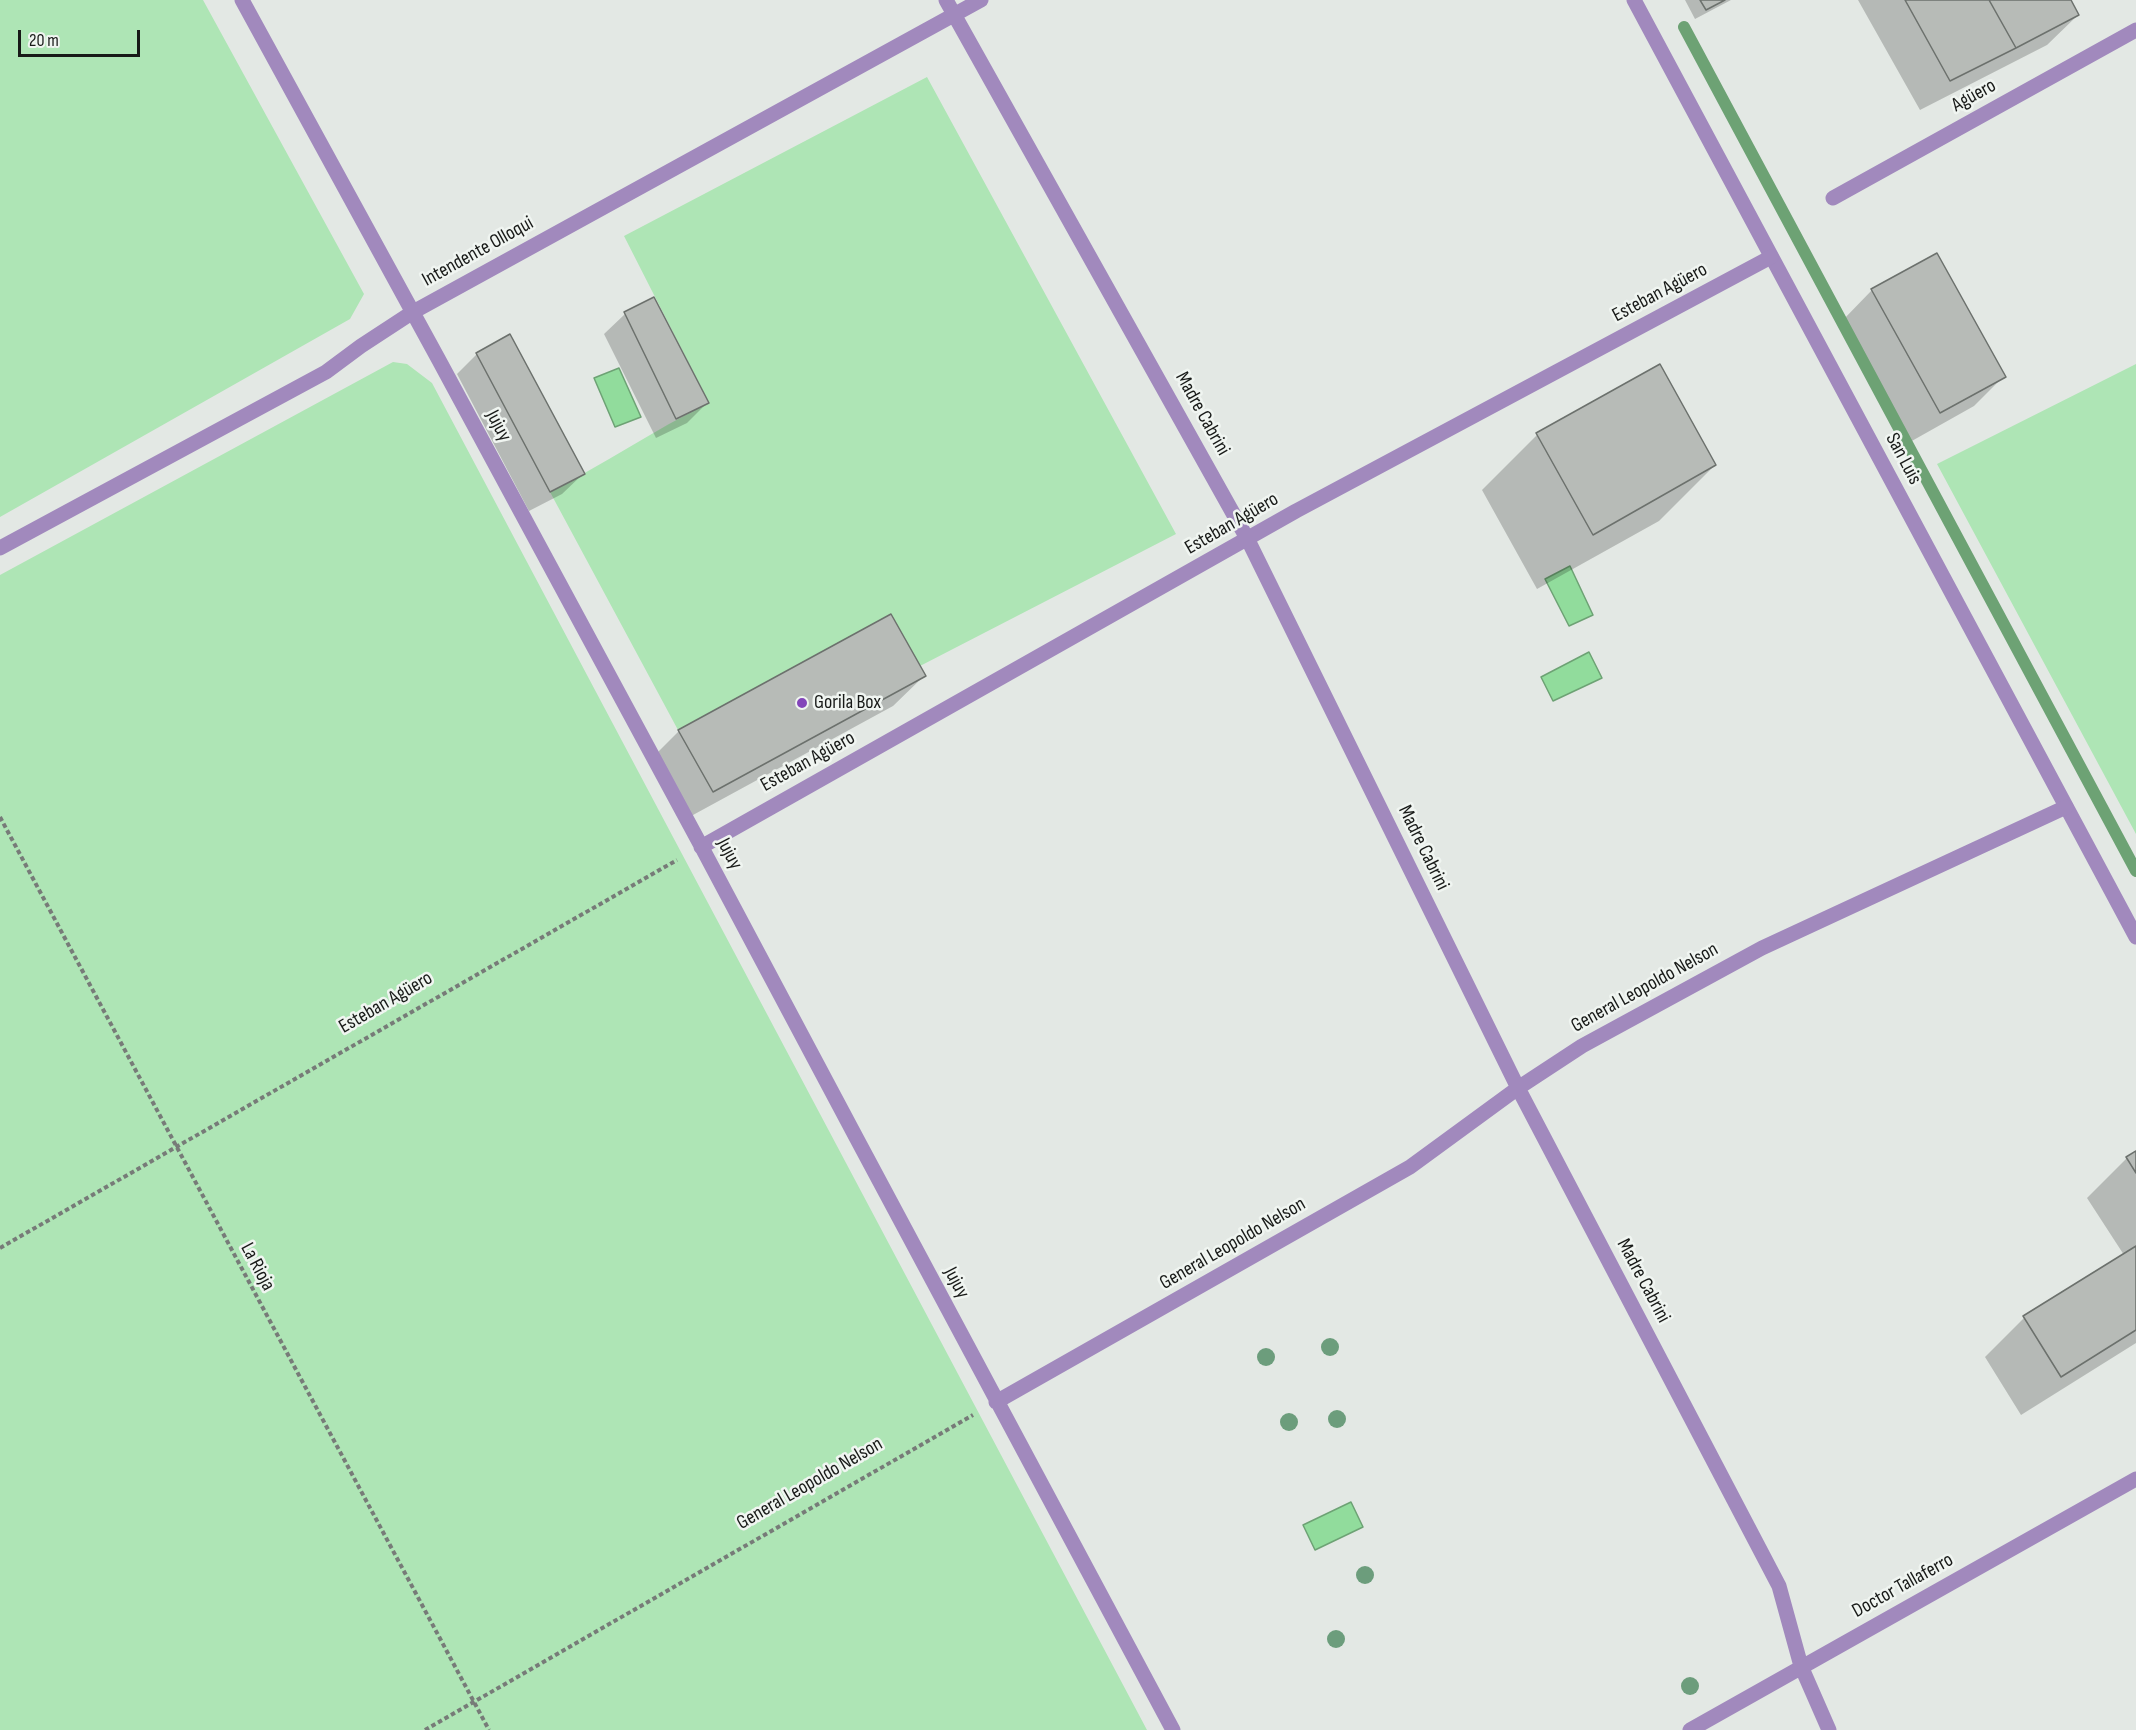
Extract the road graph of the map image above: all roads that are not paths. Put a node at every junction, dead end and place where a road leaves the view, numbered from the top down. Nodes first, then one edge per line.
1 (242, 0) edge
2 (946, 0) edge
3 (981, 0) edge
4 (1634, 0) edge
5 (955, 16) junction
6 (2136, 30) edge
7 (1833, 198) dead end
8 (1771, 257) junction
9 (413, 312) junction
10 (1248, 540) junction
11 (0, 548) edge
12 (2066, 807) junction
13 (701, 846) junction
14 (2136, 937) edge
15 (1518, 1088) junction
16 (996, 1402) junction
17 (2136, 1479) edge
18 (1801, 1666) junction
19 (1173, 1730) edge
20 (1690, 1730) edge
21 (1829, 1730) edge

1 - 9 street, Jujuy
2 - 5 street, Madre Cabrini
3 - 5 street, Intendente Olloqui
4 - 8 street, San Luis
5 - 9 street, Intendente Olloqui
5 - 10 street, Madre Cabrini
6 - 7 street, Agüero
8 - 10 street, Esteban Agüero
8 - 12 street, San Luis
9 - 11 street, Intendente Olloqui
9 - 13 street, Jujuy
10 - 13 street, Esteban Agüero
10 - 15 street, Madre Cabrini
12 - 14 street, San Luis
12 - 15 street, General Leopoldo Nelson
13 - 16 street, Jujuy
15 - 16 street, General Leopoldo Nelson
15 - 18 street, Madre Cabrini
16 - 19 street, Jujuy
17 - 18 street, Doctor Tallaferro
18 - 20 street, Doctor Tallaferro
18 - 21 street, Madre Cabrini

